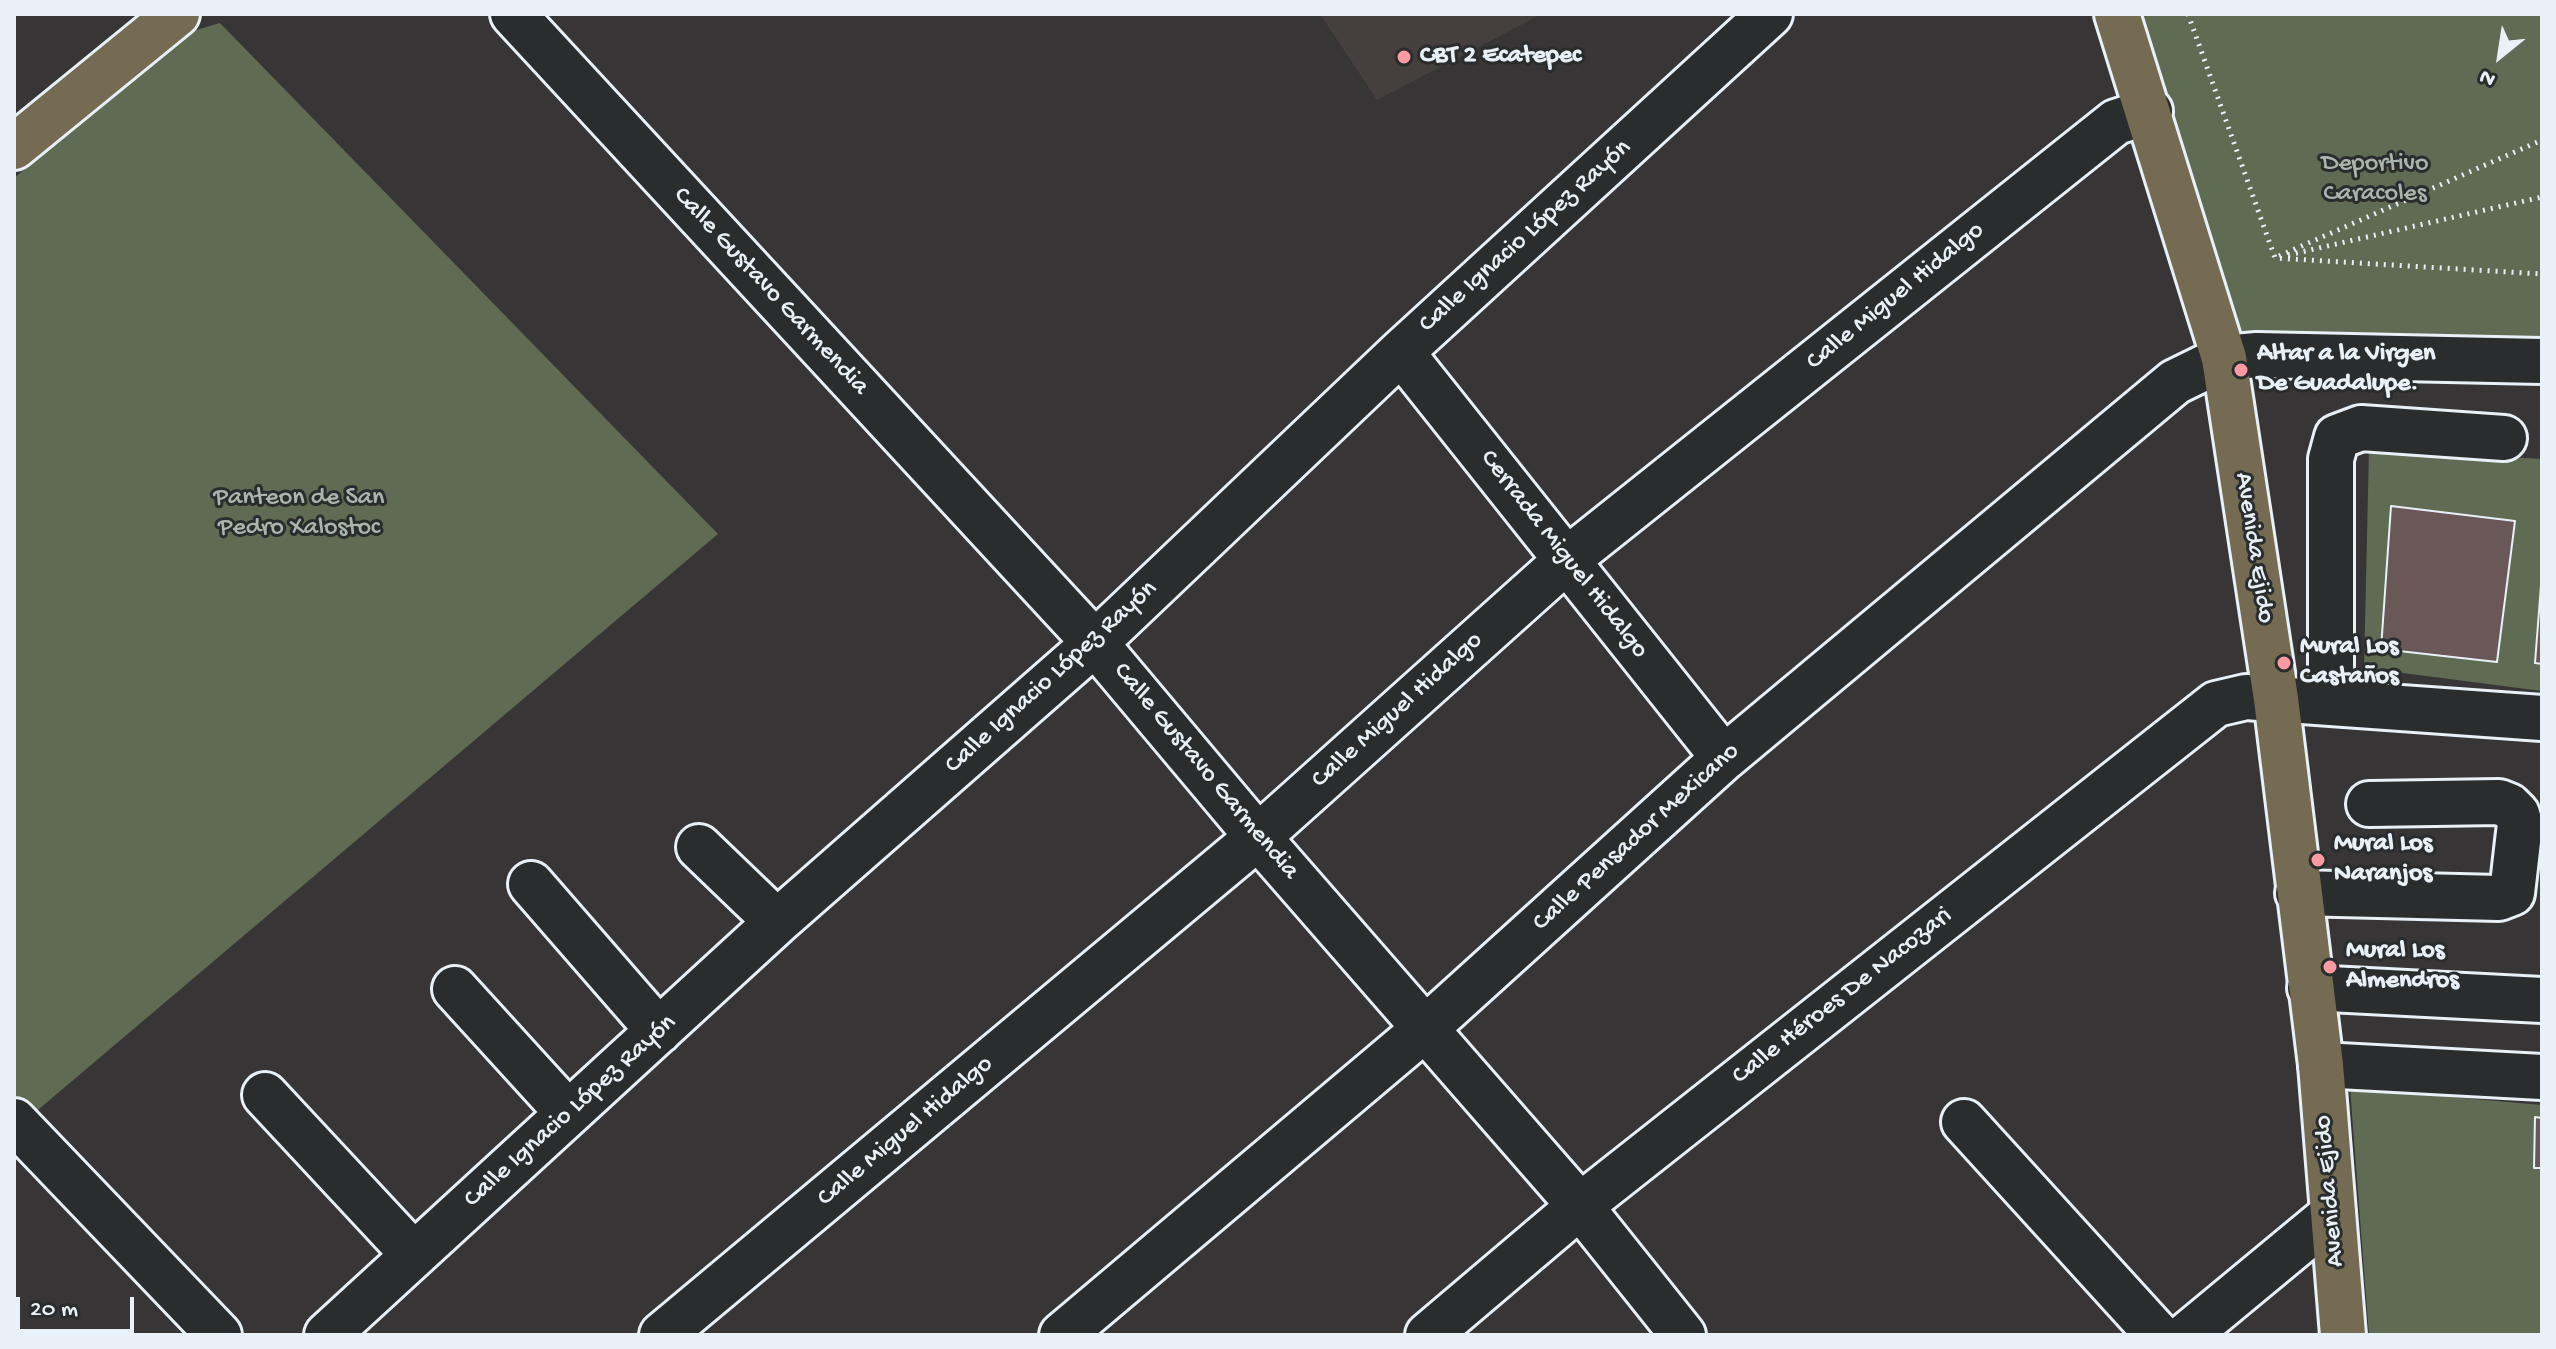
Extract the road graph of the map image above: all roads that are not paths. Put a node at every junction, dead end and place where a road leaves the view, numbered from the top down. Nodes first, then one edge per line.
1 (177, 14) edge
2 (513, 14) edge
3 (1770, 14) edge
4 (2117, 14) edge
5 (2150, 111) junction
6 (14, 147) edge
7 (1401, 352) junction
8 (2224, 358) junction
9 (2542, 361) edge
10 (2504, 438) dead end
11 (1568, 559) junction
12 (1095, 643) junction
13 (2276, 699) junction
14 (2331, 703) junction
15 (2542, 718) edge
16 (1724, 758) junction
17 (2369, 804) dead end
18 (1258, 837) junction
19 (699, 847) dead end
20 (531, 884) dead end
21 (2298, 893) junction
22 (777, 922) junction
23 (2310, 988) junction
24 (455, 989) dead end
25 (2542, 1000) edge
26 (1427, 1027) junction
27 (659, 1031) junction
28 (2321, 1065) junction
29 (2542, 1077) edge
30 (265, 1095) dead end
31 (568, 1113) junction
32 (14, 1121) edge
33 (1964, 1122) dead end
34 (1580, 1206) junction
35 (2333, 1214) junction
36 (414, 1255) junction
37 (219, 1335) edge
38 (327, 1335) edge
39 (662, 1335) edge
40 (1062, 1335) edge
41 (1428, 1335) edge
42 (1683, 1335) edge
43 (2158, 1335) edge
44 (2187, 1335) edge
45 (2343, 1335) edge

1 - 6 main road
2 - 12 street, Calle Gustavo Garmendia
3 - 7 street, Calle Ignacio López Rayón
4 - 5 main road, Avenida Ejido
5 - 8 main road, Avenida Ejido
5 - 11 street, Calle Miguel Hidalgo
7 - 11 street, Cerrada Miguel Hidalgo
7 - 12 street, Calle Ignacio López Rayón
8 - 9 street
8 - 13 main road, Avenida Ejido
8 - 16 street, Calle Pensador Mexicano
10 - 14 street
11 - 16 street, Cerrada Miguel Hidalgo
11 - 18 street, Calle Miguel Hidalgo
12 - 18 street, Calle Gustavo Garmendia
12 - 22 street, Calle Ignacio López Rayón
13 - 14 street, Calle Héroes De Nacozari
13 - 21 main road, Avenida Ejido
13 - 34 street, Calle Héroes De Nacozari
14 - 15 street, Calle Héroes De Nacozari
16 - 26 street, Calle Pensador Mexicano
17 - 21 street
18 - 26 street, Calle Gustavo Garmendia
18 - 39 street, Calle Miguel Hidalgo
19 - 22 street
20 - 27 street
21 - 23 main road, Avenida Ejido
22 - 27 street, Calle Ignacio López Rayón
23 - 25 street
23 - 28 main road, Avenida Ejido
24 - 31 street
26 - 34 street, Calle Gustavo Garmendia
26 - 40 street, Calle Pensador Mexicano
27 - 31 street, Calle Ignacio López Rayón
28 - 29 street
28 - 35 main road, Avenida Ejido
30 - 36 street
31 - 36 street, Calle Ignacio López Rayón
32 - 37 street
33 - 43 street
34 - 41 street, Calle Héroes De Nacozari
34 - 42 street, Calle Gustavo Garmendia
35 - 44 street
35 - 45 main road, Avenida Ejido
36 - 38 street, Calle Ignacio López Rayón

